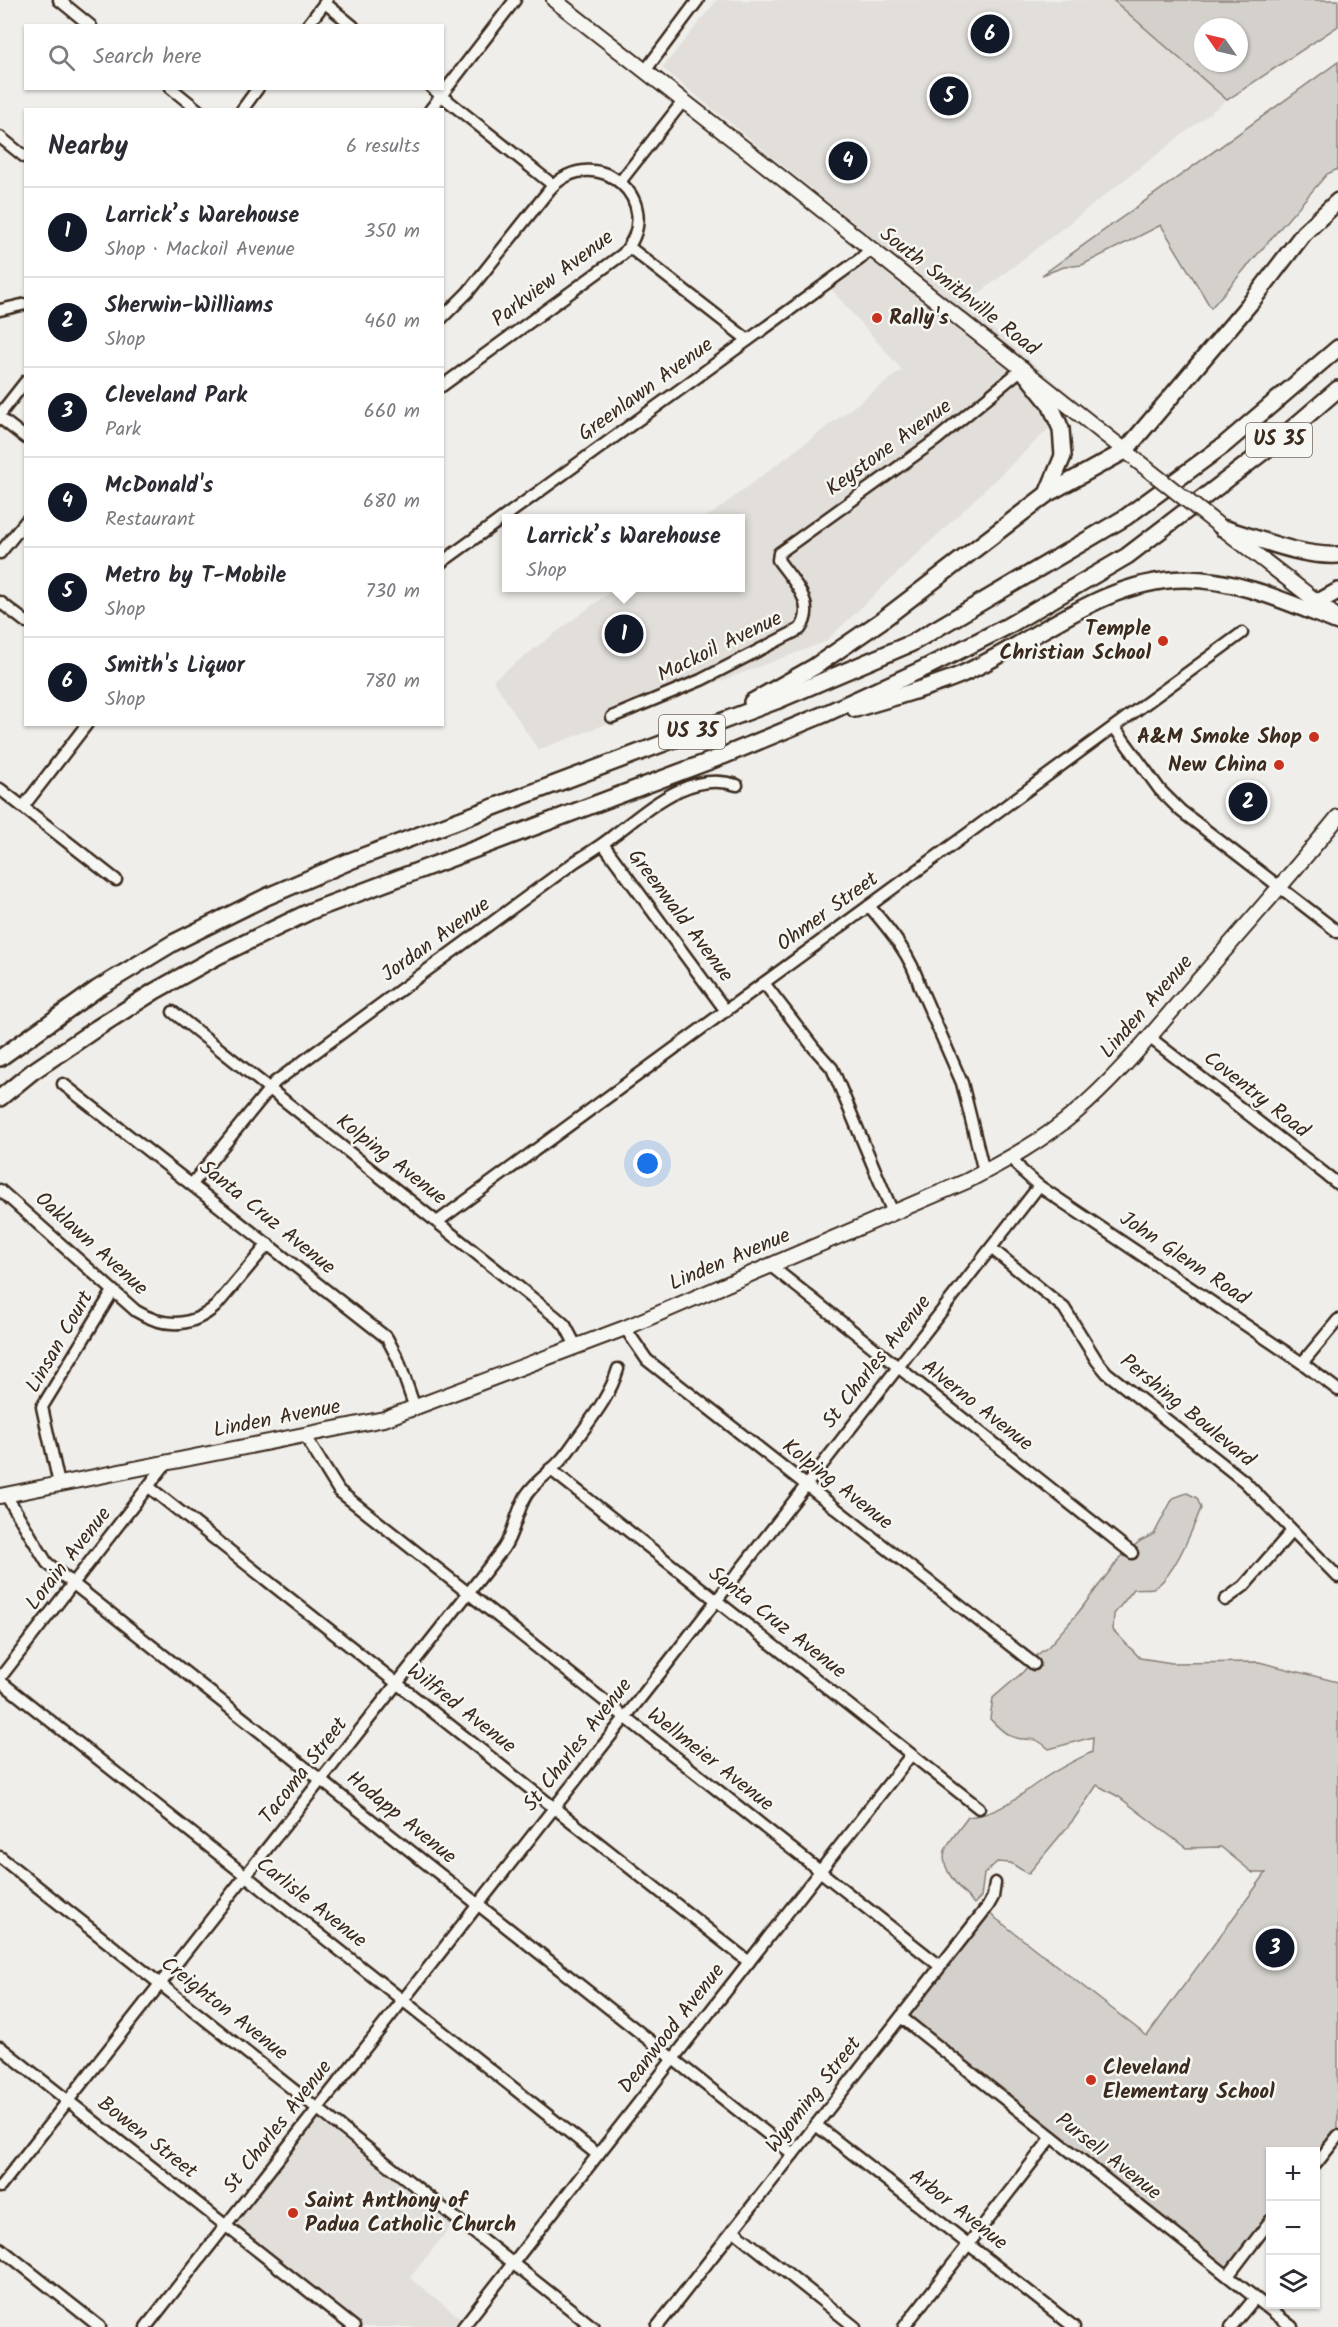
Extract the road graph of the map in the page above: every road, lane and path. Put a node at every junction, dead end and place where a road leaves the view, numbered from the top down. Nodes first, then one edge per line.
1 (59, 0) edge
2 (515, 0) edge
3 (554, 0) edge
4 (698, 0) edge
5 (326, 1) edge
6 (89, 24) edge
7 (309, 24) edge
8 (351, 24) edge
9 (645, 71) junction
10 (444, 84) edge
11 (173, 90) edge
12 (257, 90) edge
13 (437, 92) edge
14 (684, 100) junction
15 (196, 108) edge
16 (243, 108) edge
17 (431, 108) edge
18 (0, 137) edge
19 (24, 156) edge
20 (620, 182) junction
21 (553, 185) junction
22 (1338, 201) edge
23 (629, 247) junction
24 (871, 249) junction
25 (24, 304) edge
26 (0, 310) edge
27 (444, 316) edge
28 (748, 340) junction
29 (1338, 348) edge
30 (1022, 369) junction
31 (24, 384) edge
32 (444, 385) edge
33 (1338, 388) edge
34 (0, 416) edge
35 (24, 436) edge
36 (1130, 455) junction
37 (1047, 494) junction
38 (508, 514) edge
39 (502, 518) edge
40 (24, 523) edge
41 (1222, 528) junction
42 (0, 553) edge
43 (1338, 555) edge
44 (778, 556) joint
45 (444, 561) edge
46 (1338, 591) edge
47 (0, 602) edge
48 (1317, 602) junction
49 (24, 620) edge
50 (1338, 620) edge
51 (1242, 633) dead end
52 (612, 717) dead end
53 (710, 725) junction
54 (85, 726) edge
55 (1114, 727) junction
56 (756, 742) junction
57 (737, 785) dead end
58 (0, 789) edge
59 (23, 807) junction
60 (1338, 817) edge
61 (603, 844) junction
62 (116, 880) dead end
63 (1281, 888) junction
64 (869, 906) junction
65 (1338, 932) edge
66 (764, 983) junction
67 (726, 1011) junction
68 (174, 1012) dead end
69 (1149, 1037) junction
70 (0, 1058) edge
71 (63, 1084) dead end
72 (269, 1089) junction
73 (0, 1098) edge
74 (1012, 1157) junction
75 (984, 1172) junction
76 (192, 1184) junction
77 (1338, 1184) edge
78 (1039, 1186) junction
79 (0, 1190) edge
80 (893, 1213) junction
81 (437, 1222) junction
82 (268, 1244) junction
83 (991, 1248) junction
84 (771, 1266) junction
85 (113, 1291) junction
86 (1338, 1320) edge
87 (625, 1328) junction
88 (576, 1346) junction
89 (1302, 1363) junction
90 (897, 1367) junction
91 (618, 1369) dead end
92 (1338, 1390) edge
93 (415, 1408) junction
94 (305, 1436) junction
95 (167, 1462) junction
96 (550, 1469) junction
97 (59, 1484) junction
98 (805, 1485) junction
99 (149, 1487) junction
100 (3, 1495) edge
101 (1292, 1531) junction
102 (1132, 1553) dead end
103 (1338, 1577) edge
104 (74, 1584) junction
105 (468, 1593) junction
106 (716, 1599) junction
107 (1224, 1600) dead end
108 (1034, 1664) dead end
109 (0, 1680) edge
110 (397, 1683) junction
111 (624, 1718) junction
112 (911, 1755) junction
113 (321, 1780) junction
114 (555, 1808) junction
115 (979, 1808) dead end
116 (0, 1857) edge
117 (820, 1872) junction
118 (246, 1876) junction
119 (995, 1883) dead end
120 (478, 1905) junction
121 (749, 1962) junction
122 (940, 1966) junction
123 (161, 1984) junction
124 (403, 2000) junction
125 (901, 2017) junction
126 (0, 2047) edge
127 (674, 2059) junction
128 (68, 2101) junction
129 (318, 2109) junction
130 (816, 2125) junction
131 (1338, 2136) edge
132 (1052, 2137) junction
133 (793, 2154) junction
134 (598, 2155) junction
135 (1320, 2159) edge
136 (0, 2187) edge
137 (226, 2225) junction
138 (1266, 2226) edge
139 (733, 2230) junction
140 (969, 2244) junction
141 (0, 2248) edge
142 (513, 2263) junction
143 (1228, 2276) junction
144 (1254, 2298) junction
145 (100, 2327) edge
146 (146, 2327) edge
147 (354, 2327) edge
148 (463, 2327) edge
149 (593, 2327) edge
150 (657, 2327) edge
151 (855, 2327) edge
152 (904, 2327) edge
153 (1074, 2327) edge
154 (1232, 2327) edge
155 (1292, 2327) edge

1 - 6 street
2 - 10 street
3 - 9 main road, South Smithville Road
4 - 9 street
5 - 7 street
5 - 8 street
9 - 14 main road, South Smithville Road
11 - 15 street
12 - 16 street
13 - 17 street
13 - 21 street
14 - 20 street
14 - 24 main road, South Smithville Road
18 - 19 street
20 - 21 street
20 - 23 street, Parkview Avenue
21 - 27 street
22 - 36 highway
23 - 28 street
23 - 32 street, Parkview Avenue
24 - 28 street, Greenlawn Avenue
24 - 30 main road, South Smithville Road
25 - 26 street
28 - 38 street, Greenlawn Avenue
29 - 53 highway, US 35
30 - 36 main road, South Smithville Road
30 - 37 highway
30 - 44 street, Keystone Avenue
31 - 34 street
33 - 56 highway, US 35
34 - 35 street
36 - 37 highway
36 - 41 main road, South Smithville Road, bridge
37 - 53 highway
39 - 45 street, Greenlawn Avenue
40 - 42 street
41 - 43 highway
41 - 48 main road, South Smithville Road
44 - 52 street, Mackoil Avenue
46 - 48 highway
47 - 49 street
48 - 50 main road, South Smithville Road
50 - 56 highway
51 - 55 street, Ohmer Street
53 - 70 highway, US 35
54 - 59 street
55 - 63 street
55 - 64 street, Ohmer Street
56 - 73 highway, US 35
57 - 61 street, Jordan Avenue
58 - 59 street
59 - 62 street
60 - 63 main road, Linden Avenue
61 - 67 street, Greenwald Avenue
61 - 72 street, Jordan Avenue
63 - 65 street
63 - 69 main road, Linden Avenue
64 - 66 street, Ohmer Street
64 - 75 street
66 - 67 street, Ohmer Street
66 - 80 street, Greenwald Avenue
67 - 81 street, Ohmer Street
68 - 72 street, Kolping Avenue
69 - 74 main road, Linden Avenue
69 - 77 street, Coventry Road
71 - 76 street, Santa Cruz Avenue
72 - 76 street, Jordan Avenue
72 - 81 street, Kolping Avenue
74 - 75 main road, Linden Avenue
74 - 78 street, John Glenn Road
75 - 80 main road, Linden Avenue
76 - 82 street, Santa Cruz Avenue
78 - 83 street, St Charles Avenue
78 - 89 street, John Glenn Road
79 - 85 street, Oaklawn Avenue
80 - 84 main road, Linden Avenue
81 - 88 street, Kolping Avenue
82 - 85 street, Oaklawn Avenue
82 - 93 street, Santa Cruz Avenue
83 - 90 street, St Charles Avenue
83 - 101 street, Pershing Boulevard
84 - 87 main road, Linden Avenue
84 - 90 street, Alverno Avenue
85 - 97 street, Linsan Court
86 - 89 street
87 - 88 main road, Linden Avenue
87 - 98 street, Kolping Avenue
88 - 93 main road, Linden Avenue
89 - 92 street, John Glenn Road
90 - 98 street, St Charles Avenue
90 - 102 street, Alverno Avenue
91 - 96 street, Tacoma Street
93 - 94 main road, Linden Avenue
94 - 95 main road, Linden Avenue
94 - 105 street, Wellmeier Avenue
95 - 97 main road, Linden Avenue
95 - 99 street, Lorain Avenue
96 - 105 street, Tacoma Street
96 - 106 street, Santa Cruz Avenue
97 - 100 main road, Linden Avenue
98 - 106 street, St Charles Avenue
98 - 108 street, Kolping Avenue
99 - 104 street, Lorain Avenue
99 - 110 street, Wilfred Avenue
100 - 104 street, Hodapp Avenue
101 - 103 street, Pershing Boulevard
101 - 107 street
104 - 109 street, Lorain Avenue
104 - 113 street, Hodapp Avenue
105 - 110 street, Tacoma Street
105 - 111 street, Wellmeier Avenue
106 - 111 street, St Charles Avenue
106 - 112 street, Santa Cruz Avenue
109 - 118 street, Carlisle Avenue
110 - 113 street, Tacoma Street
110 - 114 street, Wilfred Avenue
111 - 114 street, St Charles Avenue
111 - 117 street, Wellmeier Avenue
112 - 115 street, Santa Cruz Avenue
112 - 117 street, Deanwood Avenue
113 - 118 street, Tacoma Street
113 - 120 street, Hodapp Avenue
114 - 120 street, St Charles Avenue
114 - 121 street, Wilfred Avenue
116 - 123 street, Creighton Avenue
117 - 121 street, Deanwood Avenue
117 - 122 street, Wellmeier Avenue
118 - 123 street, Tacoma Street
118 - 124 street, Carlisle Avenue
119 - 122 street, Wyoming Street
120 - 124 street, St Charles Avenue
120 - 127 street, Hodapp Avenue
121 - 127 street, Deanwood Avenue
122 - 125 street, Wyoming Street
123 - 128 street, Tacoma Street
123 - 129 street, Creighton Avenue
124 - 129 street, St Charles Avenue
124 - 134 street, Carlisle Avenue
125 - 130 street, Wyoming Street
125 - 132 street, Pursell Avenue
126 - 128 street, Bowen Street
127 - 133 street, Hodapp Avenue
127 - 134 street, Deanwood Avenue
128 - 136 street, Tacoma Street
128 - 137 street, Bowen Street
129 - 137 street, St Charles Avenue
129 - 142 street, Creighton Avenue
130 - 133 street, Wyoming Street
130 - 140 street, Arbor Avenue
131 - 135 street
132 - 140 street
132 - 143 street, Pursell Avenue
133 - 139 street, Wyoming Street
134 - 142 street, Deanwood Avenue
137 - 146 street, St Charles Avenue
137 - 147 street, Bowen Street
138 - 143 street
139 - 150 street, Wyoming Street
139 - 151 street
140 - 152 street
140 - 153 street, Arbor Avenue
141 - 145 street
142 - 148 street, Deanwood Avenue
142 - 149 street, Creighton Avenue
143 - 144 street, Pursell Avenue
144 - 154 street
144 - 155 street, Pursell Avenue

